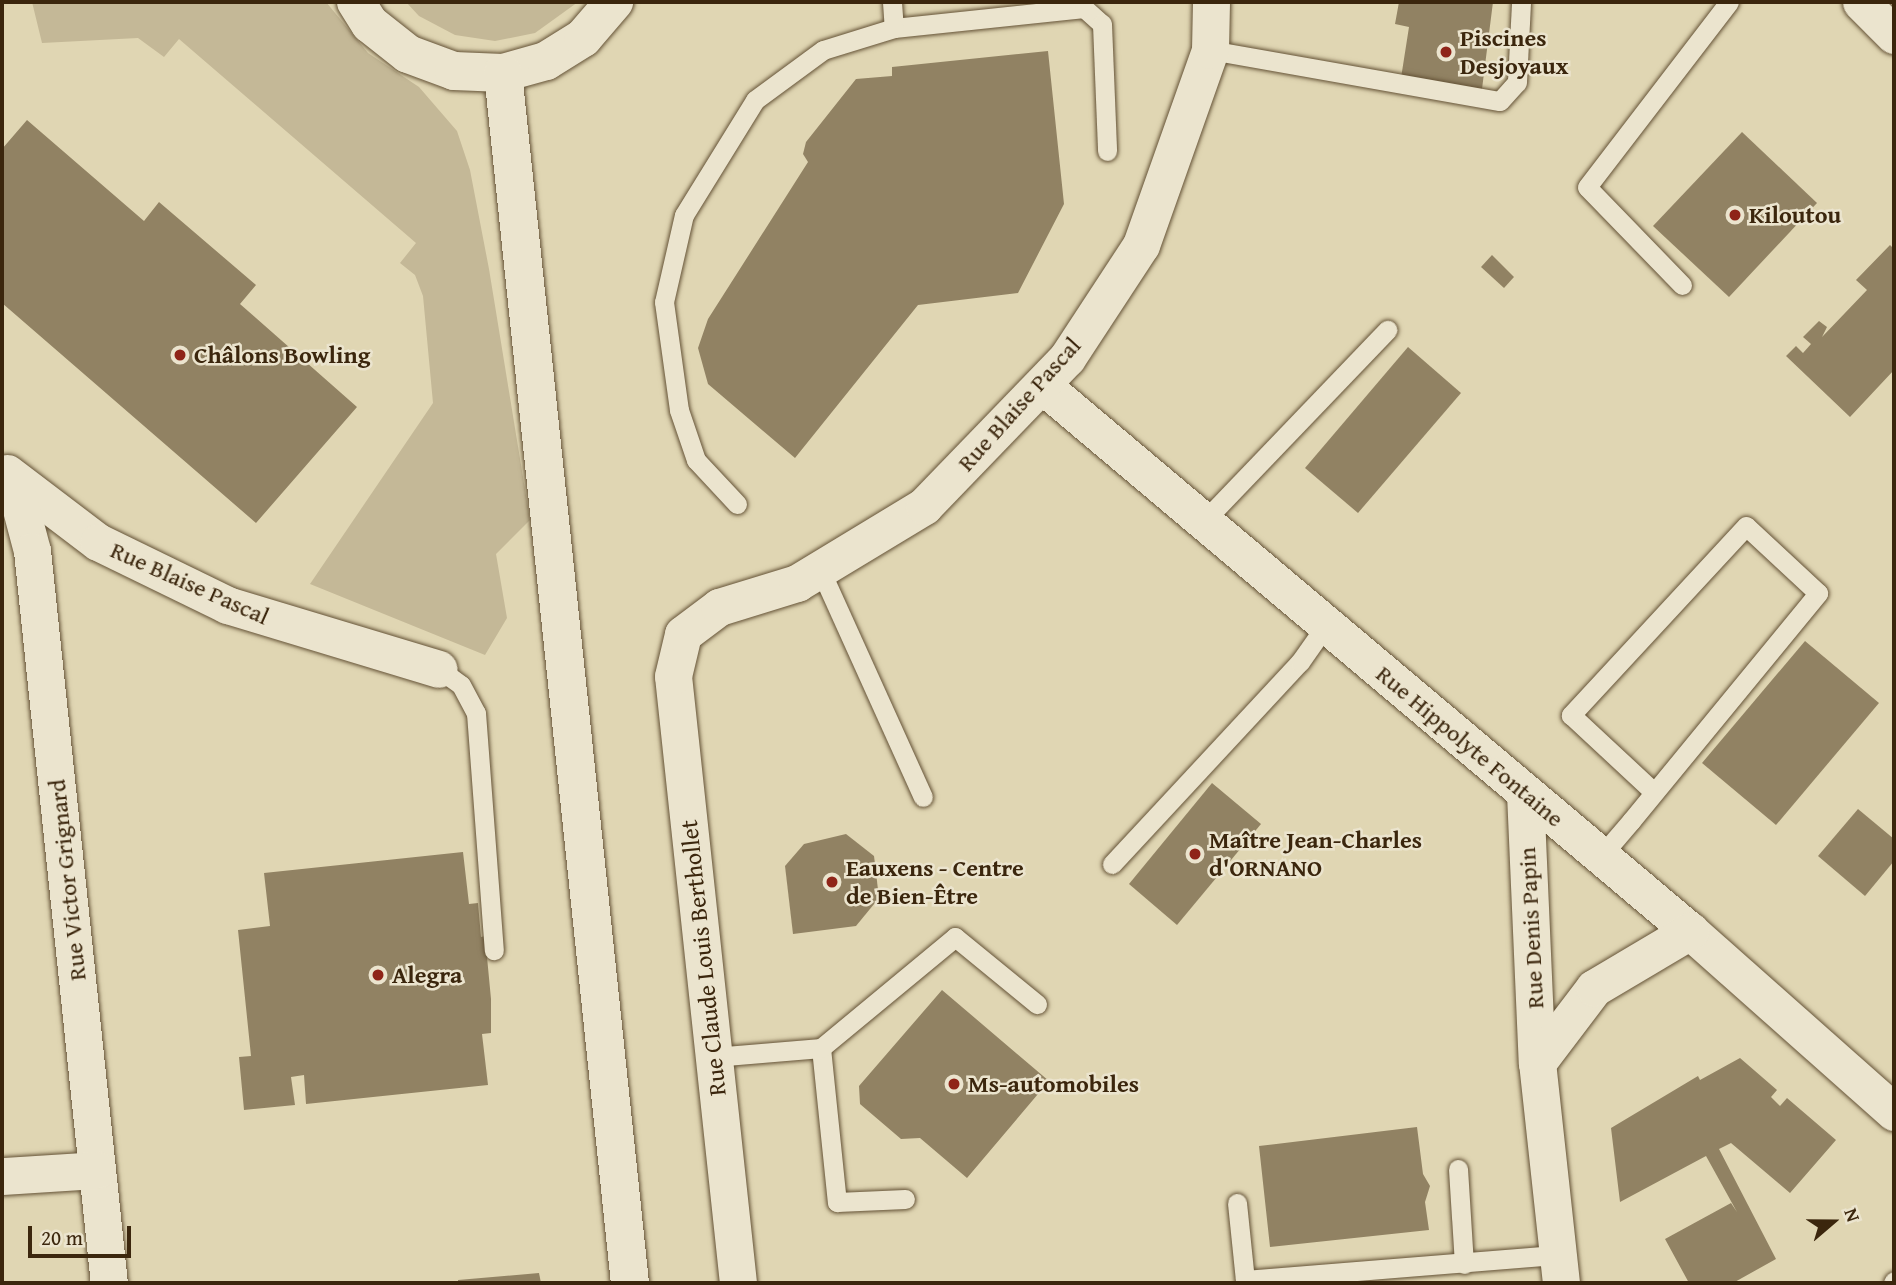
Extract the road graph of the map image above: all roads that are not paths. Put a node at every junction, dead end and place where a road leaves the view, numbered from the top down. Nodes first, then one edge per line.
1 (355, 2) edge
2 (614, 2) edge
3 (892, 2) edge
4 (1211, 2) edge
5 (1521, 2) edge
6 (1730, 2) edge
7 (1861, 2) edge
8 (894, 28) junction
9 (1894, 35) edge
10 (1210, 50) junction
11 (503, 73) junction
12 (1107, 151) dead end
13 (1682, 285) dead end
14 (1387, 330) dead end
15 (1042, 385) junction
16 (7, 473) edge
17 (737, 504) dead end
18 (1204, 521) junction
19 (820, 569) junction
20 (1326, 625) junction
21 (682, 634) joint
22 (439, 669) joint
23 (1654, 792) junction
24 (1525, 793) junction
25 (923, 797) dead end
26 (1601, 856) junction
27 (1112, 864) dead end
28 (1690, 931) junction
29 (494, 950) dead end
30 (1037, 1004) dead end
31 (821, 1048) junction
32 (714, 1057) junction
33 (1538, 1063) junction
34 (1894, 1112) edge
35 (1458, 1169) dead end
36 (97, 1170) junction
37 (2, 1176) edge
38 (905, 1199) dead end
39 (1237, 1202) dead end
40 (1464, 1265) junction
41 (1560, 1269) edge
42 (109, 1283) edge
43 (630, 1283) edge
44 (738, 1283) edge

1 - 11 main road
2 - 11 main road
3 - 8 lane
4 - 10 street, Rue Blaise Pascal
5 - 10 lane
6 - 13 lane
7 - 9 street
8 - 12 lane
8 - 17 lane
10 - 15 street, Rue Blaise Pascal
11 - 43 main road
14 - 18 lane
15 - 18 street, Rue Hippolyte Fontaine
15 - 19 street, Rue Blaise Pascal
16 - 22 street, Rue Blaise Pascal
16 - 36 street, Rue Victor Grignard
18 - 20 street, Rue Hippolyte Fontaine
19 - 21 street, Rue Blaise Pascal
19 - 25 lane
20 - 24 street, Rue Hippolyte Fontaine
20 - 27 lane
21 - 32 street, Rue Claude Louis Berthollet
22 - 29 lane
23 - 23 lane
23 - 26 lane
24 - 26 street, Rue Hippolyte Fontaine
24 - 33 street, Rue Denis Papin
26 - 28 street, Rue Hippolyte Fontaine
28 - 33 street, Rue Denis Papin
28 - 34 street, Rue Hippolyte Fontaine
30 - 31 lane
31 - 32 lane
31 - 38 lane
32 - 44 street, Rue Claude Louis Berthollet
33 - 41 street, Rue Denis Papin
35 - 40 lane
36 - 37 street
36 - 42 street, Rue Victor Grignard
39 - 40 lane
40 - 41 lane

